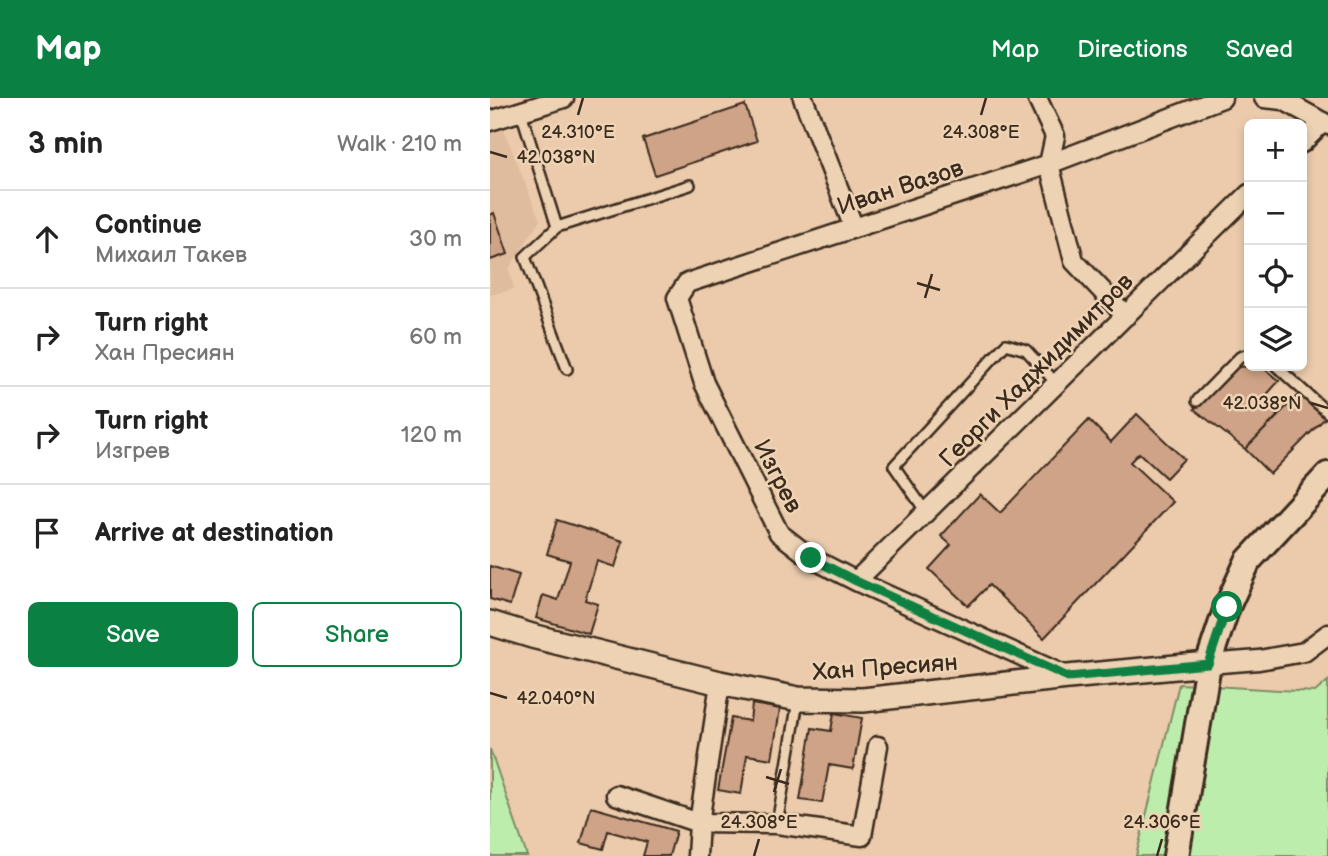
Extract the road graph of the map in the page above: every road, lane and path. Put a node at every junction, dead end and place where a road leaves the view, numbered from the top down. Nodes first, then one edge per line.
1 (564, 98) edge
2 (803, 98) edge
3 (1037, 98) edge
4 (1222, 98) edge
5 (1264, 98) edge
6 (521, 112) junction
7 (490, 121) edge
8 (1326, 123) edge
9 (1307, 139) edge
10 (1049, 164) junction
11 (690, 185) dead end
12 (1244, 199) edge
13 (557, 227) junction
14 (854, 228) junction
15 (677, 298) joint
16 (1126, 316) junction
17 (1244, 356) edge
18 (567, 369) dead end
19 (1282, 371) edge
20 (1057, 384) junction
21 (1197, 401) dead end
22 (1328, 413) edge
23 (1328, 475) edge
24 (926, 512) junction
25 (856, 581) junction
26 (490, 623) edge
27 (1328, 634) edge
28 (1208, 664) junction
29 (1068, 677) junction
30 (720, 683) junction
31 (798, 699) junction
32 (878, 746) dead end
33 (616, 795) dead end
34 (699, 823) junction
35 (777, 824) junction
36 (697, 856) edge
37 (1176, 856) edge

1 - 6 street
2 - 14 street
3 - 10 street
4 - 10 street, Иван Вазов
5 - 8 street
6 - 7 street
6 - 13 lane
8 - 9 street
10 - 14 street, Иван Вазов
10 - 16 street
11 - 13 lane
12 - 16 street, Георги Хаджидимитров
13 - 18 lane
14 - 15 street, Иван Вазов
15 - 25 street, Изгрев
16 - 20 street, Георги Хаджидимитров
17 - 21 lane
19 - 22 lane
20 - 24 street, Георги Хаджидимитров
20 - 24 lane
23 - 28 main road
24 - 25 street, Георги Хаджидимитров
25 - 29 street, Изгрев
26 - 30 street, Хан Пресиян
27 - 28 street
28 - 29 street, Хан Пресиян
28 - 37 main road
29 - 31 street, Хан Пресиян
30 - 31 street, Хан Пресиян
30 - 34 street
31 - 35 lane
32 - 35 street
33 - 34 street
34 - 35 street
34 - 36 street

